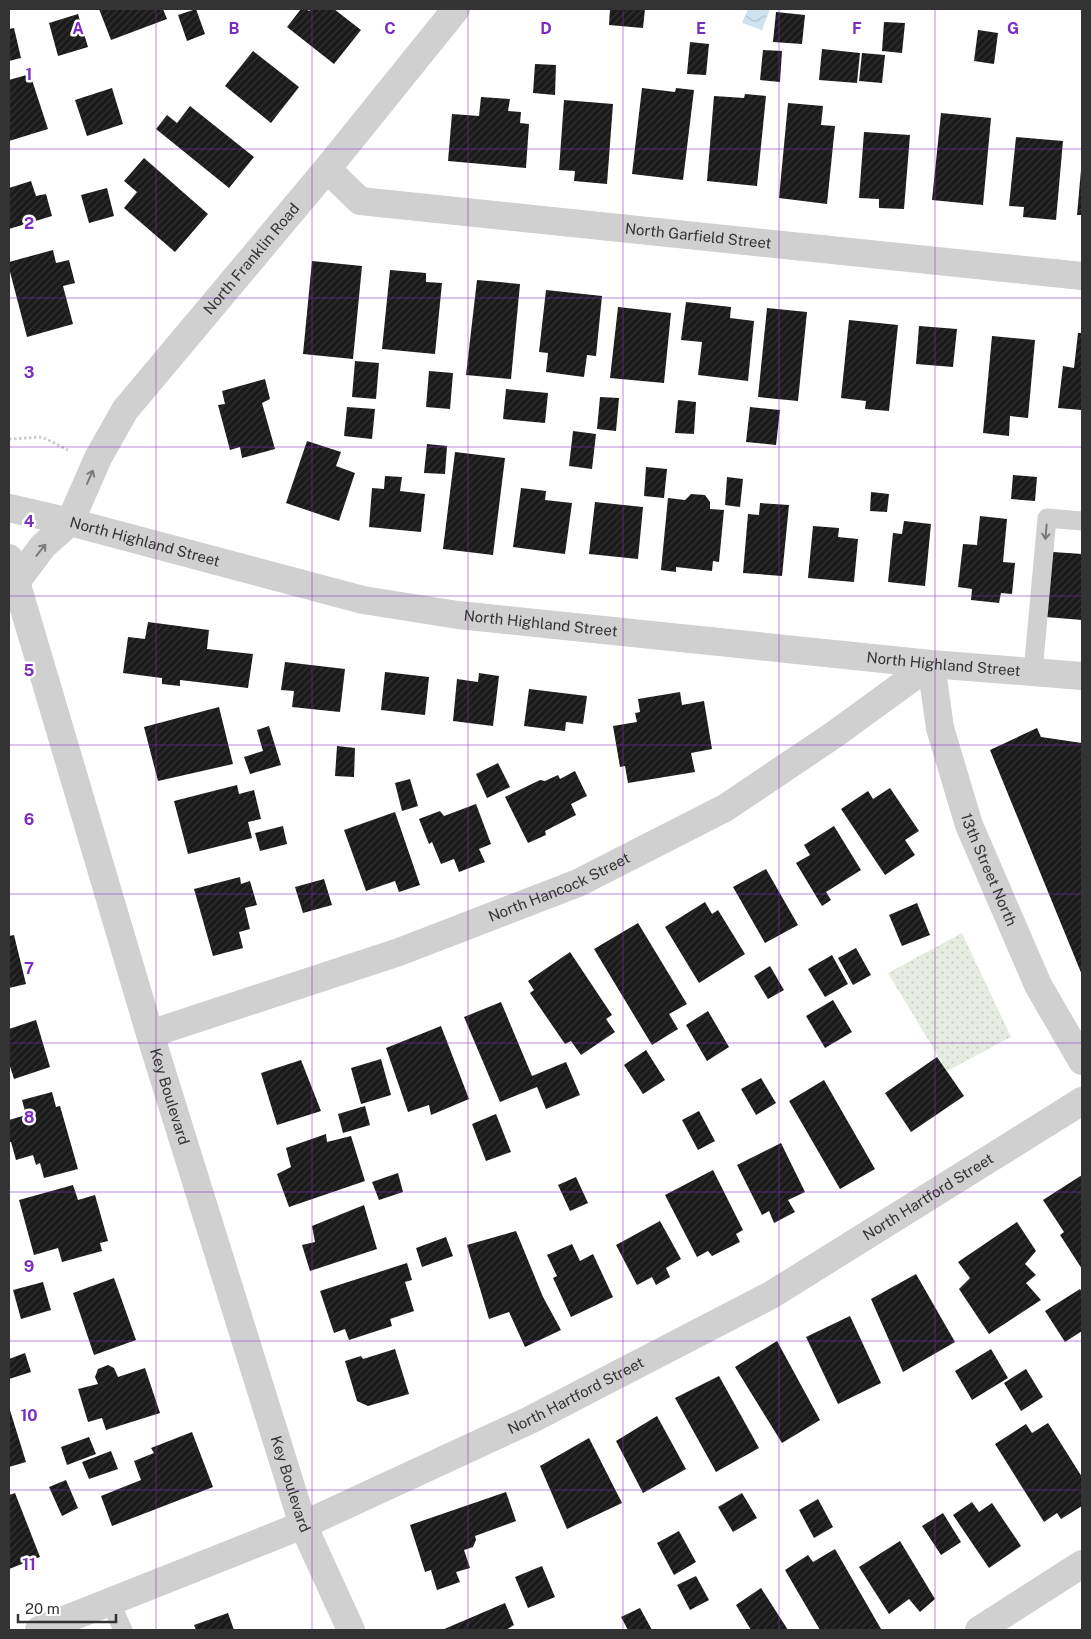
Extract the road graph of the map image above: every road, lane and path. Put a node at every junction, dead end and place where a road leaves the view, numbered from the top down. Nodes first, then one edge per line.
1 (456, 9) edge
2 (327, 169) junction
3 (1082, 276) edge
4 (9, 440) edge
5 (73, 452) dead end
6 (9, 508) edge
7 (1082, 521) edge
8 (70, 522) junction
9 (12, 570) edge
10 (932, 664) junction
11 (1033, 672) junction
12 (1082, 676) edge
13 (150, 1034) junction
14 (1082, 1061) edge
15 (1082, 1101) edge
16 (303, 1524) junction
17 (1082, 1564) edge
18 (110, 1602) junction
19 (39, 1630) edge
20 (122, 1630) edge
21 (351, 1630) edge
22 (979, 1630) edge

1 - 2 street, North Franklin Road
2 - 3 street, North Garfield Street
8 -> 2 street, North Franklin Road
4 - 5 path
6 - 8 street, North Highland Street
7 -> 11 lane
9 -> 8 street
8 - 10 street, North Highland Street
9 - 13 street, Key Boulevard
10 - 11 street, North Highland Street
10 - 13 street, North Hancock Street
10 - 14 street, 13th Street North
11 - 12 street, North Highland Street
13 - 16 street, Key Boulevard
15 - 16 street, North Hartford Street
16 - 18 street, North Hartford Street
16 - 21 street, Key Boulevard
17 - 22 street
18 - 19 street, North Hartford Street
18 - 20 lane

